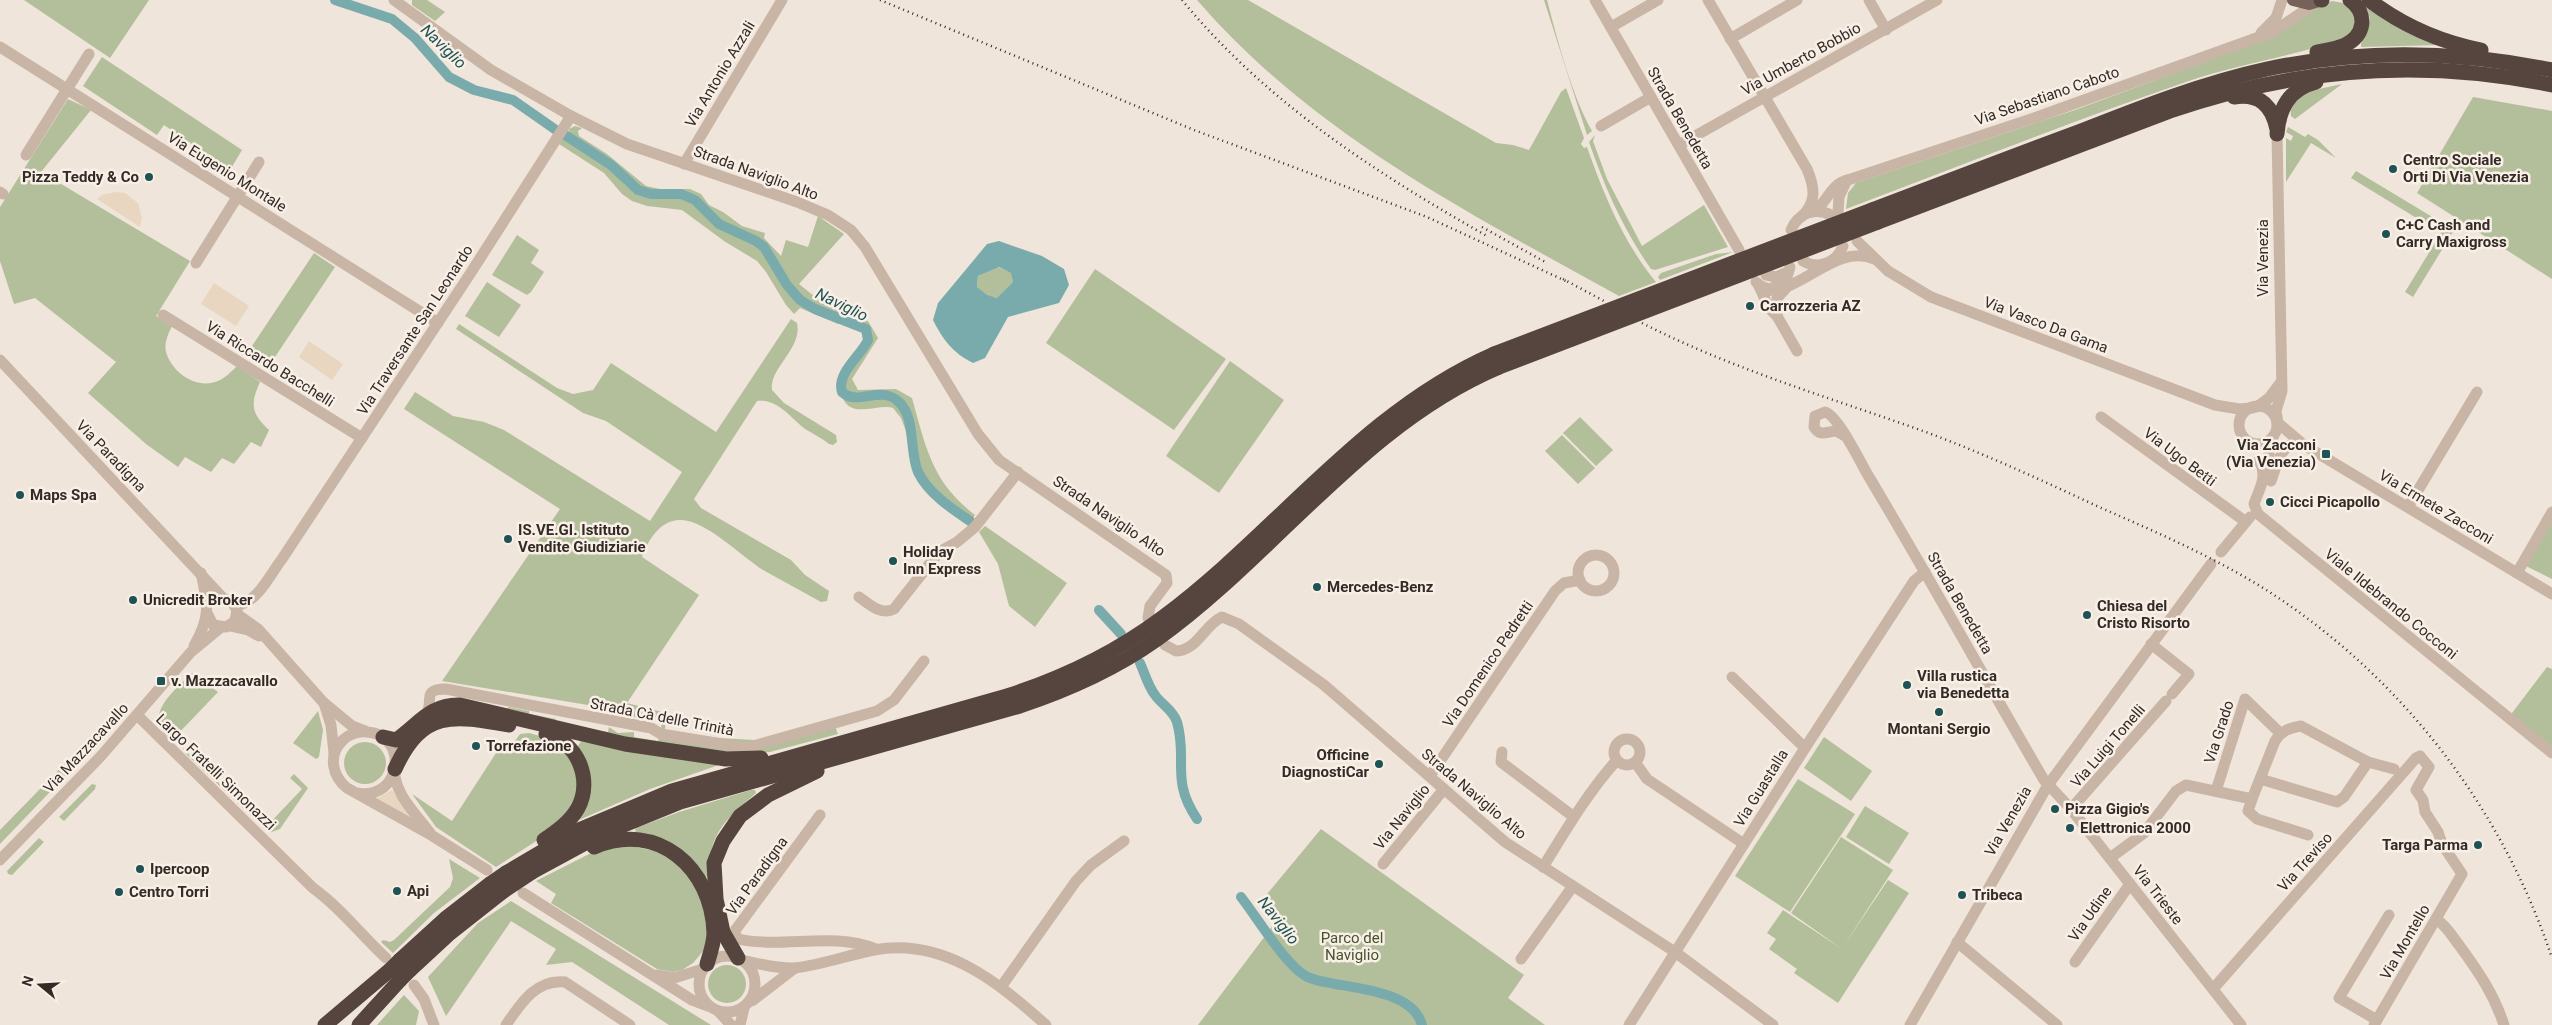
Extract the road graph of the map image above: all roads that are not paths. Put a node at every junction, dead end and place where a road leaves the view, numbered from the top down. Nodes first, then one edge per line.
1 (394, 0) edge
2 (782, 0) edge
3 (1595, 0) edge
4 (1658, 0) edge
5 (1708, 0) edge
6 (1797, 0) edge
7 (1869, 0) edge
8 (1937, 0) edge
9 (2282, 0) edge
10 (2293, 0) edge
11 (2350, 0) edge
12 (2369, 0) edge
13 (2320, 1) edge
14 (1611, 27) junction
15 (1886, 30) junction
16 (2256, 36) junction
17 (1730, 38) junction
18 (0, 47) edge
19 (89, 54) dead end
20 (2421, 69) junction
21 (2552, 70) edge
22 (2552, 84) edge
23 (2207, 85) junction
24 (68, 89) junction
25 (1651, 97) junction
26 (1765, 97) junction
27 (2151, 118) junction
28 (568, 121) junction
29 (1601, 126) dead end
30 (2277, 134) junction
31 (1679, 145) junction
32 (26, 155) dead end
33 (259, 162) dead end
34 (684, 164) junction
35 (1847, 180) junction
36 (238, 197) junction
37 (1806, 214) junction
38 (1875, 216) junction
39 (1792, 230) dead end
40 (1857, 241) dead end
41 (1843, 246) dead end
42 (1739, 250) dead end
43 (1874, 260) junction
44 (1803, 261) dead end
45 (196, 263) dead end
46 (1828, 263) junction
47 (1759, 279) junction
48 (1786, 287) junction
49 (1770, 290) junction
50 (1768, 306) junction
51 (163, 315) dead end
52 (1777, 316) junction
53 (438, 323) junction
54 (1797, 351) dead end
55 (0, 360) edge
56 (1496, 360) junction
57 (2281, 382) junction
58 (2476, 392) dead end
59 (2215, 405) junction
60 (2255, 407) junction
61 (2101, 417) dead end
62 (2276, 420) junction
63 (1845, 436) dead end
64 (2244, 437) junction
65 (362, 438) junction
66 (2270, 440) junction
67 (2300, 444) junction
68 (2259, 460) junction
69 (1018, 472) junction
70 (2264, 496) junction
71 (2408, 507) junction
72 (2255, 510) junction
73 (2552, 512) edge
74 (2241, 523) junction
75 (2221, 552) dead end
76 (282, 559) junction
77 (2211, 564) dead end
78 (201, 572) junction
79 (1924, 572) junction
80 (2517, 573) junction
81 (1580, 580) dead end
82 (2552, 594) edge
83 (858, 597) dead end
84 (223, 598) junction
85 (253, 607) junction
86 (207, 610) junction
87 (236, 610) junction
88 (1148, 618) dead end
89 (225, 627) junction
90 (258, 629) junction
91 (267, 641) junction
92 (2151, 644) junction
93 (1165, 645) dead end
94 (191, 652) junction
95 (924, 661) dead end
96 (1732, 676) dead end
97 (454, 699) junction
98 (323, 702) junction
99 (137, 715) junction
100 (429, 719) junction
101 (2280, 733) junction
102 (376, 734) junction
103 (913, 736) junction
104 (850, 740) junction
105 (1805, 748) junction
106 (1502, 752) dead end
107 (2552, 753) edge
108 (1617, 760) junction
109 (333, 761) junction
110 (1635, 762) junction
111 (2368, 762) junction
112 (395, 769) junction
113 (2394, 769) dead end
114 (1430, 776) junction
115 (2260, 779) junction
116 (2048, 785) junction
117 (1444, 789) junction
118 (2216, 791) junction
119 (356, 793) junction
120 (2252, 799) junction
121 (2071, 809) junction
122 (820, 815) dead end
123 (1574, 818) junction
124 (2308, 835) dead end
125 (433, 836) junction
126 (1124, 841) dead end
127 (1744, 844) junction
128 (2110, 858) junction
129 (0, 860) edge
130 (1383, 864) dead end
131 (1543, 867) junction
132 (532, 872) junction
133 (2462, 874) joint
134 (495, 878) junction
135 (2130, 884) junction
136 (1573, 886) junction
137 (523, 893) dead end
138 (2389, 915) dead end
139 (2436, 920) junction
140 (1958, 942) junction
141 (876, 949) junction
142 (1675, 952) junction
143 (740, 959) junction
144 (1521, 959) dead end
145 (2075, 962) dead end
146 (705, 966) junction
147 (795, 968) junction
148 (398, 970) junction
149 (650, 974) junction
150 (1001, 987) junction
151 (2213, 989) junction
152 (708, 1006) junction
153 (746, 1006) junction
154 (719, 1012) junction
155 (431, 1022) edge
156 (2376, 1022) edge
157 (325, 1025) edge
158 (341, 1025) edge
159 (359, 1025) edge
160 (506, 1025) edge
161 (630, 1025) edge
162 (731, 1025) edge
163 (740, 1025) edge
164 (1046, 1025) edge
165 (1629, 1025) edge
166 (1773, 1025) edge
167 (1910, 1025) edge
168 (2057, 1025) edge
169 (2241, 1025) edge
170 (2504, 1025) edge

1 - 28 street, Strada Naviglio Alto
2 - 34 street, Via Antonio Azzali
3 - 14 street, Strada Benedetta
4 - 14 street
5 - 17 street
6 - 17 street
7 - 15 street
8 - 15 street, Via Umberto Bobbio
9 - 16 street, Via Sebastiano Caboto
10 - 13 main road
11 - 23 highway
12 - 21 highway
13 - 16 street, Via Sebastiano Caboto
14 - 25 street, Strada Benedetta
15 - 26 street, Via Umberto Bobbio
16 - 35 street, Via Sebastiano Caboto
17 - 26 street
18 - 24 street, Via Eugenio Montale
19 - 24 street
20 - 22 highway
20 - 27 highway
20 - 30 highway
21 - 23 highway
23 - 38 highway
24 - 32 street
24 - 36 street, Via Eugenio Montale
25 - 29 street
25 - 31 street, Strada Benedetta
26 - 31 street, Via Umberto Bobbio
26 - 37 street
27 - 30 highway
27 - 38 highway
28 - 34 street, Strada Naviglio Alto
28 - 53 street, Via Traversante San Leonardo
30 - 57 street, Via Venezia
31 - 42 street, Strada Benedetta
33 - 36 street
34 - 69 street, Strada Naviglio Alto
35 - 37 street, Via Sebastiano Caboto
35 - 37 street
36 - 45 street
36 - 53 street, Via Eugenio Montale
37 - 39 street
38 - 56 highway, bridge
40 - 43 street
41 - 46 street
43 - 46 street
43 - 59 street, Via Vasco Da Gama
44 - 46 street
46 - 48 street
47 - 49 street
47 - 49 street
47 - 50 street
48 - 49 street
48 - 52 street
49 - 50 street
50 - 52 street
51 - 65 street, Via Riccardo Bacchelli
52 - 54 street
53 - 65 street, Via Traversante San Leonardo
55 - 78 street, Via Paradigna
56 - 103 highway
56 - 104 highway
57 - 60 street
57 - 62 street, Via Venezia
58 - 71 street
59 - 60 street, Via Vasco Da Gama
59 - 64 street, Via Vasco Da Gama
60 - 62 street
60 - 64 street
61 - 74 street, Via Ugo Betti
62 - 66 street, Via Venezia
62 - 67 street, Via Ermete Zacconi
63 - 79 street, Strada Benedetta
64 - 66 street
64 - 68 street
65 - 76 street, Via Traversante San Leonardo
66 - 67 street, Via Ermete Zacconi
66 - 70 street, Via Venezia
67 - 70 street
67 - 71 street, Via Ermete Zacconi
68 - 72 street
68 - 74 street, Via Venezia
69 - 83 street
69 - 88 street, Strada Naviglio Alto
70 - 72 street, Via Venezia
71 - 80 street, Via Ermete Zacconi
72 - 74 street, Via Venezia
72 - 107 street, Viale Ildebrando Cocconi
73 - 80 street
74 - 75 street, Via Venezia
76 - 85 street, Via Traversante San Leonardo
76 - 87 street, Via Traversante San Leonardo
77 - 92 street, Via Venezia
78 - 84 street, Via Paradigna
78 - 86 street
79 - 105 street, Via Guastalla
79 - 116 street, Strada Benedetta
80 - 82 street, Via Ermete Zacconi
81 - 114 street, Via Domenico Pedretti
84 - 86 street
84 - 87 street, Via Paradigna
85 - 87 street
85 - 90 street, Via Paradigna
86 - 89 street
86 - 94 street, Via Mazzacavallo
87 - 89 street
87 - 90 street, Via Paradigna
89 - 91 street, Via Paradigna
89 - 94 street, Via Mazzacavallo
90 - 91 street, Via Paradigna
91 - 98 street, Via Paradigna
92 - 116 street, Via Venezia
92 - 121 street, Via Luigi Tonelli
93 - 114 street, Strada Naviglio Alto
94 - 99 street, Via Mazzacavallo
95 - 97 street, Strada Cà delle Trinità
96 - 105 street
97 - 100 highway
97 - 104 highway
98 - 102 street, Via Paradigna
98 - 109 street, Via Paradigna
99 - 129 street, Via Mazzacavallo
99 - 148 street, Largo Fratelli Simonazzi
100 - 102 highway
100 - 112 highway
100 - 134 highway
101 - 111 street
101 - 115 street
101 - 118 street, Via Grado
102 - 109 street
102 - 112 street, Via Paradigna
103 - 132 highway
103 - 143 highway
104 - 134 highway
105 - 127 street, Via Guastalla
106 - 123 street
108 - 110 street
108 - 110 street
108 - 123 street
109 - 119 street, Via Paradigna
110 - 127 street
111 - 113 street
111 - 115 street
112 - 119 street
112 - 125 street, Via Paradigna
114 - 117 street, Strada Naviglio Alto
115 - 120 street
116 - 121 street, Via Trieste
116 - 140 street, Via Venezia
117 - 130 street, Via Naviglio
117 - 131 street, Strada Naviglio Alto
118 - 120 street
118 - 128 street
119 - 125 street, Via Paradigna
120 - 124 street
121 - 128 street, Via Trieste
122 - 141 street, Via Paradigna
123 - 131 street
125 - 134 street, Via Paradigna
126 - 150 street
127 - 142 street, Via Guastalla
128 - 135 street, Via Trieste
131 - 136 street, Strada Naviglio Alto
132 - 134 highway, bridge
132 - 146 highway
133 - 139 street, Via Montello
133 - 151 street, Via Treviso
134 - 148 highway
134 - 148 highway
135 - 145 street, Via Udine
135 - 151 street, Via Trieste
136 - 142 street, Strada Naviglio Alto
136 - 144 street
137 - 149 street, Via Paradigna
138 - 156 street
139 - 156 street, Via Montello
139 - 170 street
140 - 167 street, Via Venezia
140 - 168 street
141 - 147 street, Via Paradigna
141 - 150 street, Via Paradigna
142 - 165 street, Via Guastalla
142 - 166 street, Strada Naviglio Alto
143 - 146 street, Via Paradigna
143 - 147 street, Via Paradigna
143 - 153 street
146 - 149 street, Via Paradigna
146 - 152 street
147 - 153 street, Via Paradigna
148 - 155 street, Largo Fratelli Simonazzi
148 - 157 highway
148 - 158 highway
148 - 159 highway
149 - 152 street, Via Paradigna
150 - 164 street, Via Paradigna
151 - 169 street, Via Trieste
152 - 154 street, Via Paradigna
153 - 154 street, Via Paradigna
153 - 163 street
154 - 162 street
160 - 161 street

